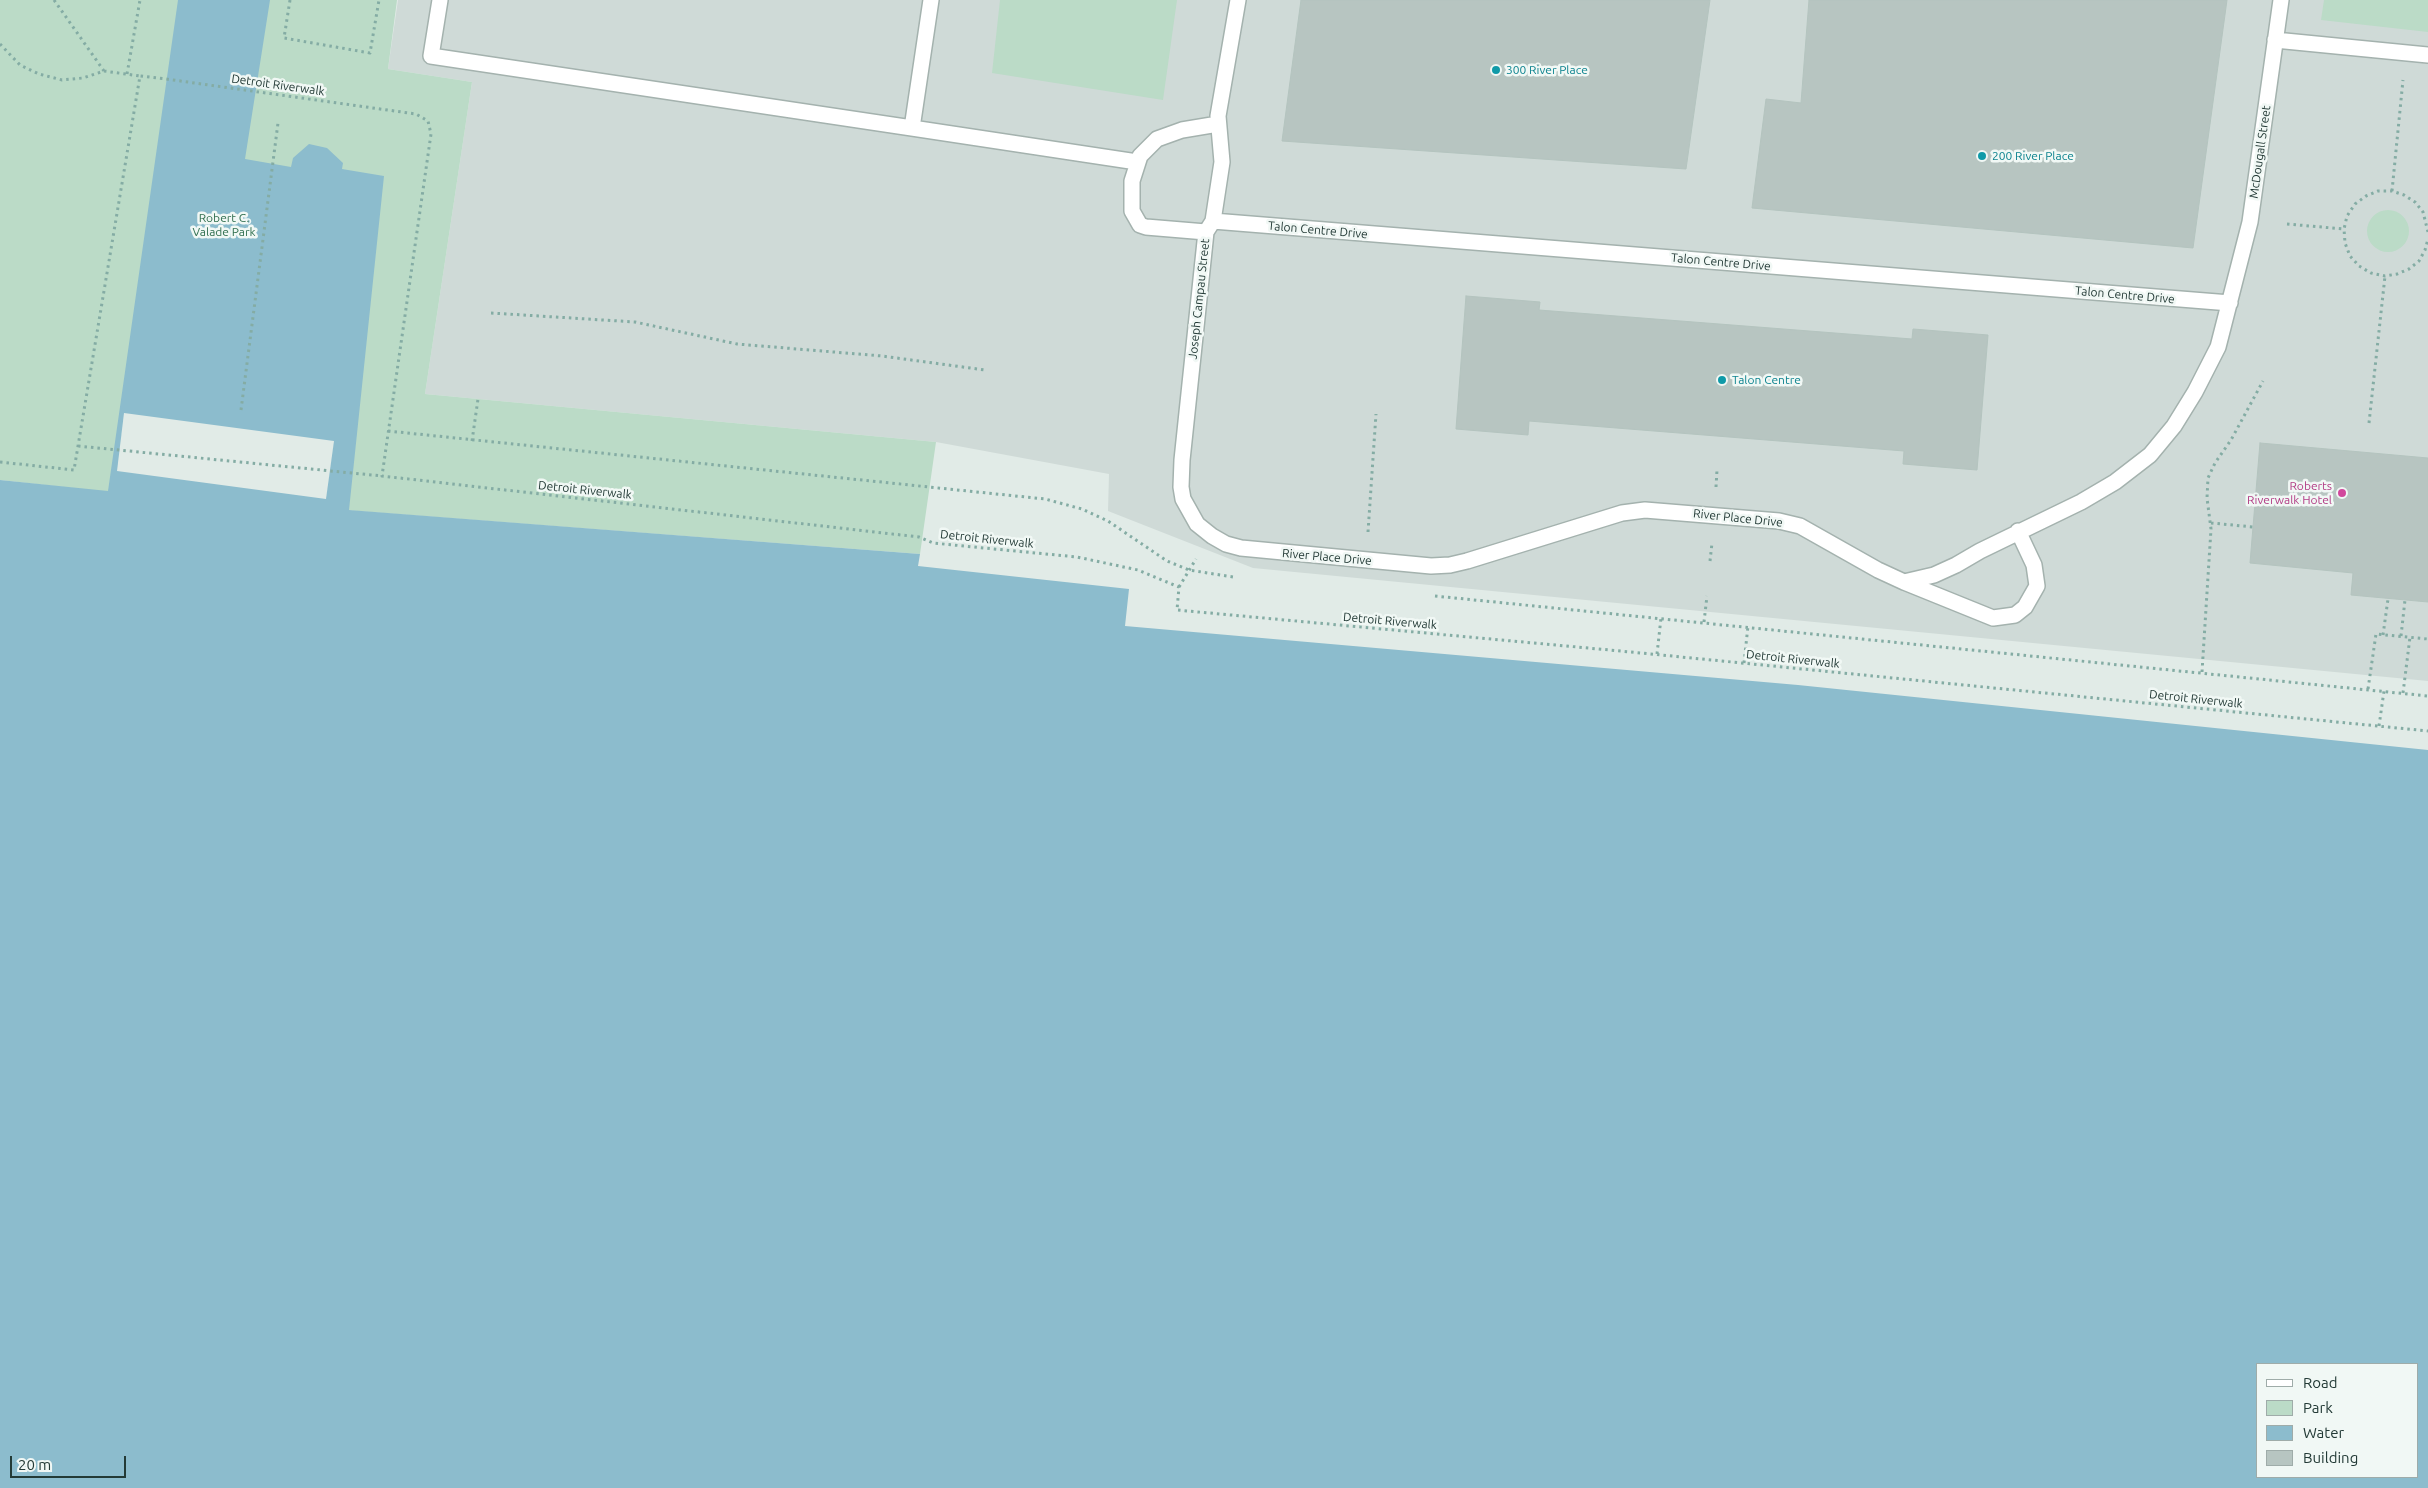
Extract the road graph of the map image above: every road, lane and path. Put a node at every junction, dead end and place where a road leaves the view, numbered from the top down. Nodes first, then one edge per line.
1 (54, 0) edge
2 (140, 0) edge
3 (290, 0) edge
4 (379, 0) edge
5 (440, 0) edge
6 (931, 0) edge
7 (1238, 0) edge
8 (2280, 0) edge
9 (2275, 40) junction
10 (0, 44) edge
11 (2405, 52) junction
12 (2428, 55) edge
13 (104, 71) junction
14 (127, 74) junction
15 (140, 76) junction
16 (278, 123) dead end
17 (1218, 124) junction
18 (912, 128) junction
19 (1137, 162) junction
20 (2392, 191) junction
21 (2287, 224) dead end
22 (1210, 227) junction
23 (2344, 229) junction
24 (2428, 232) edge
25 (2428, 239) edge
26 (2384, 276) junction
27 (2230, 303) junction
28 (491, 313) dead end
29 (984, 370) dead end
30 (2263, 381) dead end
31 (478, 399) dead end
32 (240, 410) dead end
33 (1376, 414) dead end
34 (2369, 423) dead end
35 (472, 441) dead end
36 (78, 446) junction
37 (0, 462) edge
38 (382, 476) junction
39 (1188, 511) joint
40 (2211, 523) junction
41 (2253, 527) dead end
42 (2018, 531) junction
43 (1201, 552) dead end
44 (1365, 560) junction
45 (1904, 582) junction
46 (1180, 587) junction
47 (1707, 596) dead end
48 (2388, 599) dead end
49 (2404, 600) dead end
50 (1661, 618) dead end
51 (1704, 622) dead end
52 (1748, 626) dead end
53 (2383, 635) junction
54 (2401, 636) junction
55 (2410, 637) junction
56 (2428, 639) edge
57 (1656, 655) junction
58 (1744, 663) junction
59 (2202, 672) dead end
60 (2368, 689) dead end
61 (2384, 691) dead end
62 (2402, 693) dead end
63 (2379, 726) junction
64 (2428, 731) edge

1 - 13 path
2 - 14 path
3 - 4 path
5 - 18 street
6 - 18 street
7 - 17 street, Joseph Campau Street
8 - 9 street, McDougall Street
9 - 11 street
9 - 27 street, McDougall Street
10 - 13 path
11 - 12 street
11 - 20 path
13 - 14 path, Detroit Riverwalk
14 - 15 path, Detroit Riverwalk
15 - 36 path
15 - 38 path, Detroit Riverwalk
16 - 32 path
17 - 19 street
17 - 22 street, Joseph Campau Street
18 - 19 street
19 - 22 street
20 - 23 path
20 - 24 path
21 - 23 path
22 - 27 street, Talon Centre Drive
22 - 39 street, Joseph Campau Street
23 - 26 path
25 - 26 path
26 - 34 path
27 - 42 street
28 - 29 path
30 - 40 path
31 - 35 path
33 - 44 path
36 - 37 path
36 - 38 path, Detroit Riverwalk
38 - 46 path, Detroit Riverwalk
39 - 44 street, River Place Drive
40 - 41 path
40 - 59 path
42 - 45 street
42 - 45 street, River Place Drive
43 - 46 path
44 - 45 street, River Place Drive
46 - 57 path, Detroit Riverwalk
47 - 51 path
48 - 53 path
49 - 54 path
50 - 57 path
52 - 58 path
53 - 54 path
53 - 60 path
54 - 55 path
55 - 56 path
55 - 62 path
57 - 58 path, Detroit Riverwalk
58 - 63 path, Detroit Riverwalk
61 - 63 path
63 - 64 path, Detroit Riverwalk

